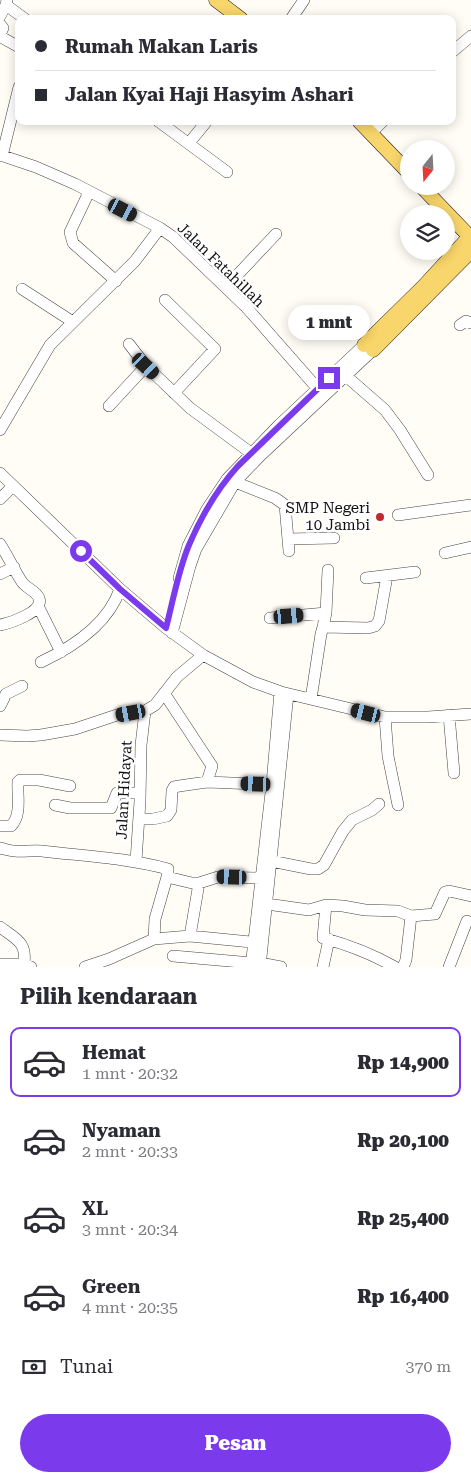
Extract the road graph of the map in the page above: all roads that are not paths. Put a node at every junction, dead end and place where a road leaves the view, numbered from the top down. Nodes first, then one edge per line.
1 (216, 0) edge
2 (304, 0) edge
3 (7, 2) edge
4 (21, 15) edge
5 (236, 15) edge
6 (294, 15) edge
7 (0, 16) edge
8 (0, 24) edge
9 (471, 36) edge
10 (15, 45) edge
11 (456, 49) edge
12 (15, 102) edge
13 (164, 125) edge
14 (204, 125) edge
15 (363, 125) edge
16 (379, 125) edge
17 (371, 133) junction
18 (189, 143) junction
19 (1, 156) edge
20 (400, 164) edge
21 (227, 172) dead end
22 (90, 192) junction
23 (430, 195) edge
24 (160, 228) junction
25 (276, 234) dead end
26 (470, 237) edge
27 (471, 251) edge
28 (116, 280) junction
29 (226, 288) junction
30 (22, 289) dead end
31 (165, 300) dead end
32 (73, 322) junction
33 (381, 335) junction
34 (129, 344) dead end
35 (368, 347) junction
36 (146, 366) junction
37 (346, 376) junction
38 (318, 389) junction
39 (174, 393) junction
40 (109, 406) dead end
41 (0, 430) edge
42 (251, 453) junction
43 (0, 473) edge
44 (428, 475) dead end
45 (235, 482) junction
46 (13, 486) junction
47 (0, 499) edge
48 (471, 505) edge
49 (212, 511) junction
50 (398, 516) dead end
51 (334, 538) dead end
52 (0, 544) edge
53 (471, 547) edge
54 (445, 553) dead end
55 (4, 558) edge
56 (14, 567) junction
57 (328, 570) dead end
58 (414, 572) dead end
59 (0, 574) edge
60 (387, 576) junction
61 (366, 578) dead end
62 (120, 589) junction
63 (38, 606) junction
64 (326, 613) junction
65 (270, 618) dead end
66 (0, 624) edge
67 (323, 627) junction
68 (169, 630) junction
69 (61, 652) junction
70 (203, 655) junction
71 (42, 662) dead end
72 (22, 686) dead end
73 (164, 693) junction
74 (284, 693) junction
75 (311, 699) junction
76 (0, 706) edge
77 (145, 711) junction
78 (449, 714) junction
79 (471, 714) edge
80 (385, 717) junction
81 (0, 735) edge
82 (454, 773) dead end
83 (207, 782) junction
84 (276, 785) junction
85 (70, 786) dead end
86 (140, 793) junction
87 (379, 804) dead end
88 (55, 805) dead end
89 (398, 805) dead end
90 (139, 819) junction
91 (0, 826) edge
92 (0, 848) edge
93 (136, 861) junction
94 (271, 861) junction
95 (167, 877) junction
96 (260, 878) junction
97 (200, 883) junction
98 (471, 896) edge
99 (267, 904) junction
100 (326, 905) junction
101 (411, 916) junction
102 (467, 921) dead end
103 (0, 927) edge
104 (190, 936) junction
105 (154, 939) junction
106 (329, 939) junction
107 (258, 943) junction
108 (173, 956) dead end
109 (0, 964) edge
110 (28, 965) edge
111 (256, 965) edge
112 (85, 967) edge
113 (281, 967) edge
114 (323, 967) edge
115 (395, 967) edge
116 (403, 967) edge
117 (449, 967) edge

1 - 5 main road
2 - 6 street
3 - 4 street
3 - 7 street
8 - 10 street
9 - 11 street
12 - 19 street
13 - 18 street
14 - 18 street
15 - 17 main road
16 - 17 street
17 - 20 main road
18 - 21 street
19 - 22 street, Jalan Fatahillah
22 - 24 street, Jalan Fatahillah
22 - 28 street
23 - 26 main road
24 - 28 street
24 - 29 street, Jalan Fatahillah
25 - 29 street
26 - 33 main road
27 - 33 main road
28 - 32 street
29 - 38 street, Jalan Fatahillah
30 - 32 street
31 - 39 street
32 - 41 street
33 - 35 main road
34 - 36 street
35 - 37 street
35 - 38 street
36 - 39 street
36 - 40 street
37 - 44 street
37 - 45 street
38 - 42 street
39 - 42 street
42 - 49 street
43 - 46 street
45 - 49 street
45 - 51 street
46 - 47 street
46 - 62 street
48 - 50 street
49 - 68 street
52 - 55 street
53 - 54 street
55 - 56 street
56 - 59 street
56 - 63 street
57 - 64 street
58 - 60 street
60 - 61 street
60 - 67 street
62 - 68 street
62 - 69 street
63 - 66 street
63 - 69 street
64 - 65 street
64 - 67 street
67 - 75 street
68 - 70 street
69 - 71 street
70 - 73 street
70 - 74 street
72 - 76 street
73 - 77 street
73 - 83 street
74 - 75 street
74 - 84 street
75 - 80 street
77 - 81 street
77 - 86 street, Jalan Hidayat
78 - 79 street
78 - 80 street
78 - 82 street
80 - 89 street
83 - 84 street
83 - 90 street
84 - 94 street
84 - 96 street
85 - 91 street
86 - 88 street
86 - 90 street, Jalan Hidayat
87 - 94 street
90 - 93 street, Jalan Hidayat
92 - 93 street
93 - 95 street
94 - 99 street
95 - 97 street
95 - 105 street
96 - 97 street
96 - 107 street
97 - 104 street
98 - 101 street
99 - 100 street
99 - 107 street
100 - 101 street
100 - 106 street
101 - 116 street
102 - 117 street
103 - 110 street
104 - 105 street
104 - 107 street
105 - 112 street
106 - 114 street
106 - 115 street
107 - 111 street
108 - 111 street
109 - 110 street
111 - 113 street

